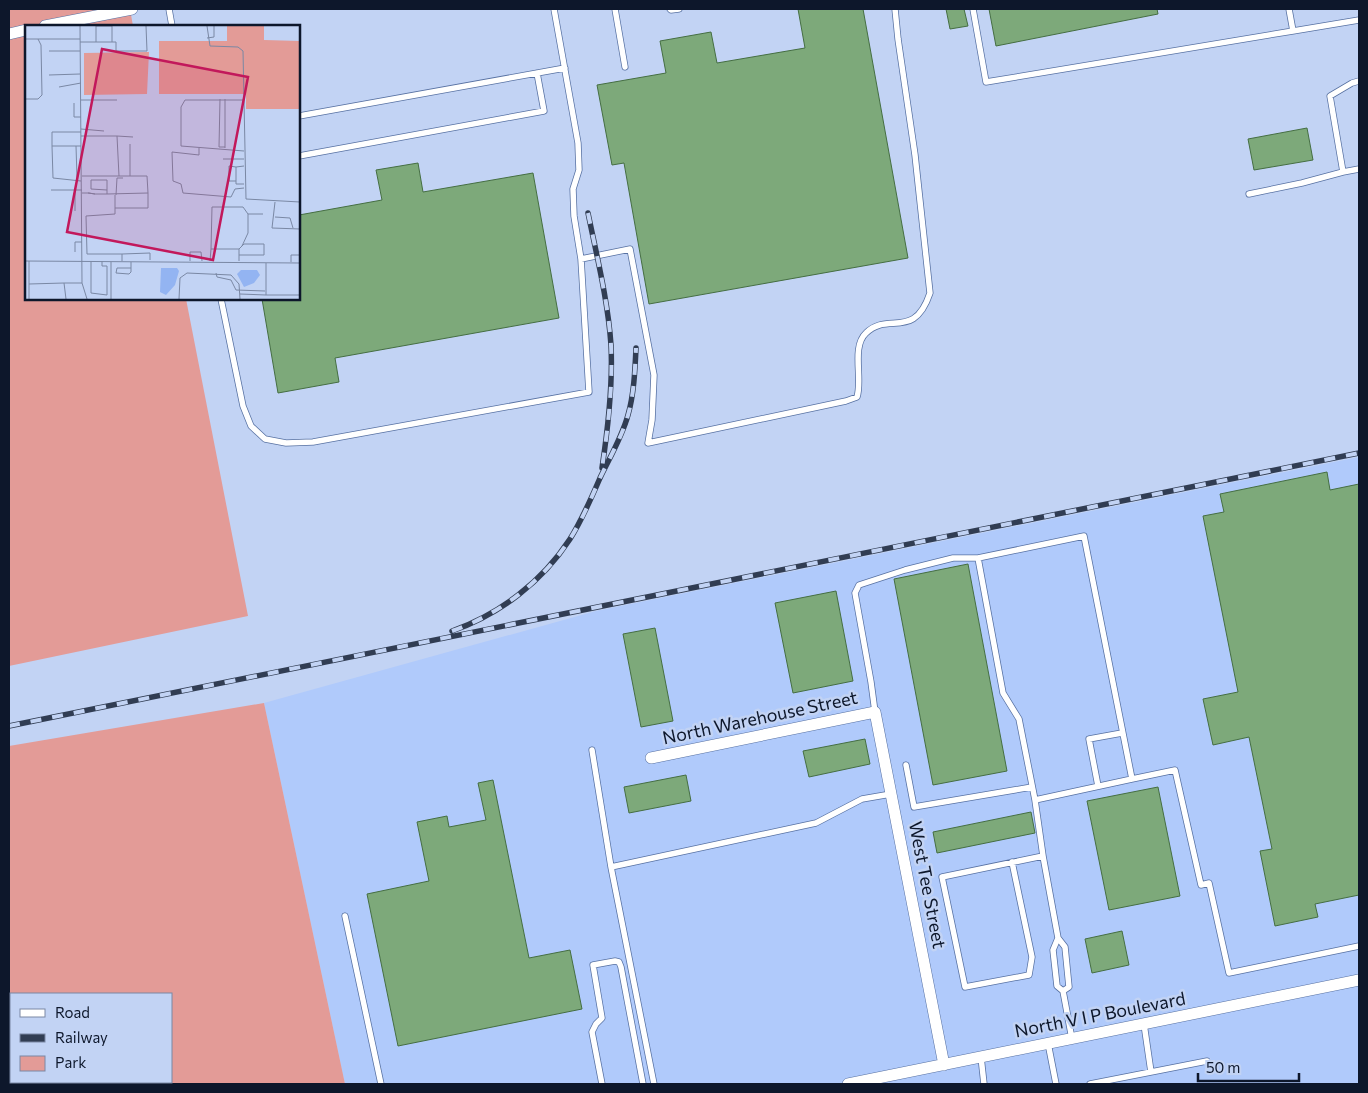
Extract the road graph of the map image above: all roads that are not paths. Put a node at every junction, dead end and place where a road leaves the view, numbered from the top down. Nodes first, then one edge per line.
1 (132, 9) edge
2 (169, 9) edge
3 (554, 9) edge
4 (615, 9) edge
5 (670, 9) edge
6 (679, 9) edge
7 (895, 9) edge
8 (973, 9) edge
9 (1289, 9) edge
10 (1359, 20) edge
11 (50, 25) edge
12 (172, 25) edge
13 (25, 30) edge
14 (1293, 31) junction
15 (9, 34) edge
16 (625, 67) dead end
17 (565, 68) junction
18 (537, 73) junction
19 (1359, 81) edge
20 (300, 116) edge
21 (300, 156) edge
22 (1359, 169) edge
23 (1343, 172) junction
24 (1250, 194) dead end
25 (581, 259) junction
26 (220, 300) edge
27 (978, 558) junction
28 (875, 712) junction
29 (1122, 733) junction
30 (592, 750) dead end
31 (651, 758) dead end
32 (906, 765) dead end
33 (1132, 779) junction
34 (1098, 786) junction
35 (1032, 787) junction
36 (891, 794) junction
37 (1035, 800) junction
38 (1043, 856) junction
39 (1012, 862) junction
40 (611, 867) junction
41 (345, 916) dead end
42 (1058, 938) junction
43 (1359, 946) edge
44 (1359, 980) edge
45 (1063, 991) junction
46 (1144, 1024) junction
47 (1072, 1039) junction
48 (1048, 1043) junction
49 (980, 1057) junction
50 (1207, 1061) dead end
51 (944, 1064) junction
52 (1151, 1072) junction
53 (381, 1084) edge
54 (602, 1084) edge
55 (643, 1084) edge
56 (654, 1084) edge
57 (848, 1084) edge
58 (984, 1084) edge
59 (1056, 1084) edge
60 (1090, 1084) edge

1 - 11 street
2 - 12 lane
3 - 17 lane
4 - 16 lane
5 - 6 lane
7 - 25 lane
8 - 14 lane
9 - 14 lane
10 - 14 lane
13 - 15 street
17 - 18 lane
17 - 25 lane
18 - 20 lane
18 - 21 lane
19 - 23 lane
22 - 23 lane
23 - 24 lane
25 - 26 lane
27 - 28 lane
27 - 29 lane
27 - 35 lane
28 - 31 street, North Warehouse Street
28 - 36 street, West Tee Street
29 - 33 lane
29 - 34 lane
30 - 40 lane
32 - 35 lane
33 - 34 lane
33 - 43 lane
34 - 37 lane
35 - 37 lane
36 - 40 lane
36 - 51 street, West Tee Street
37 - 38 lane
38 - 39 lane
38 - 42 lane
39 - 39 lane
40 - 56 lane
41 - 53 lane
42 - 45 lane
42 - 45 lane
44 - 46 street, North V I P Boulevard
45 - 47 lane
46 - 47 street, North V I P Boulevard
46 - 52 lane
47 - 48 street, North V I P Boulevard
48 - 49 street, North V I P Boulevard
48 - 59 lane
49 - 51 street, North V I P Boulevard
49 - 58 lane
50 - 52 lane
51 - 57 street, North V I P Boulevard
52 - 60 lane
54 - 55 lane

